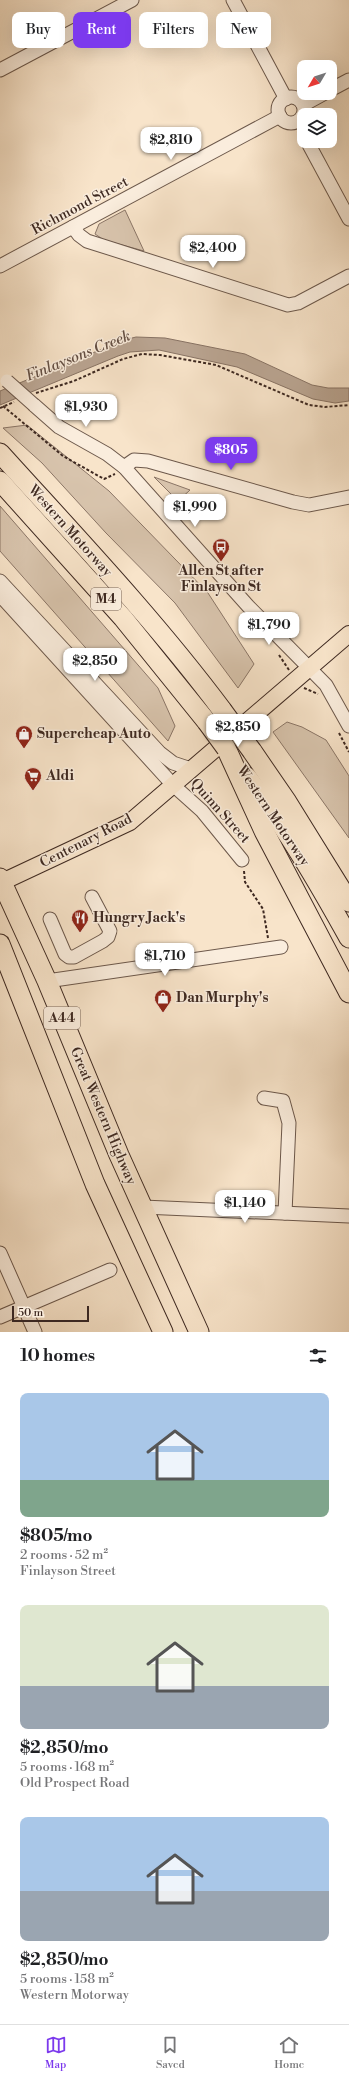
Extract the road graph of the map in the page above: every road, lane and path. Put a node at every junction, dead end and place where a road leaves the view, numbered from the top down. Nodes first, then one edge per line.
1 (132, 0) edge
2 (233, 0) edge
3 (0, 70) edge
4 (349, 80) edge
5 (337, 86) edge
6 (286, 99) junction
7 (312, 100) edge
8 (303, 105) joint
9 (280, 116) junction
10 (297, 122) edge
11 (311, 148) edge
12 (349, 219) edge
13 (73, 227) junction
14 (0, 266) edge
15 (349, 276) edge
16 (4, 378) edge
17 (46, 389) dead end
18 (349, 405) edge
19 (3, 406) dead end
20 (0, 453) edge
21 (110, 470) dead end
22 (119, 474) junction
23 (0, 481) edge
24 (349, 498) edge
25 (0, 581) edge
26 (0, 595) edge
27 (349, 634) edge
28 (275, 651) dead end
29 (284, 665) dead end
30 (308, 669) junction
31 (349, 726) edge
32 (232, 758) junction
33 (191, 770) junction
34 (173, 785) junction
35 (242, 860) joint
36 (327, 864) junction
37 (1, 881) edge
38 (349, 890) edge
39 (92, 897) dead end
40 (349, 902) edge
41 (50, 919) dead end
42 (349, 938) edge
43 (0, 944) edge
44 (275, 948) joint
45 (47, 981) junction
46 (349, 993) edge
47 (264, 1098) dead end
48 (143, 1207) junction
49 (285, 1213) junction
50 (349, 1216) edge
51 (0, 1253) edge
52 (110, 1270) dead end
53 (24, 1307) junction
54 (0, 1317) edge
55 (35, 1332) edge
56 (163, 1332) edge
57 (199, 1332) edge

1 - 3 street
2 - 6 street
4 - 5 street
6 - 8 street
6 - 9 street
7 - 8 street
9 - 10 street
9 - 13 street, Richmond Street
11 - 12 street
13 - 14 street, Richmond Street
13 - 15 street
16 - 22 street, bridge
17 - 18 path
19 - 22 path
20 - 36 highway, Western Motorway / M4, bridge
21 - 22 path
22 - 24 street
22 - 30 street
23 - 32 highway, Western Motorway / M4, bridge
25 - 33 street
26 - 34 street, Quinn Street
27 - 30 main road, Centenary Road
28 - 29 path
30 - 31 street
30 - 33 main road, Centenary Road
32 - 42 highway, Western Motorway / M4
32 - 46 highway
33 - 34 main road, Centenary Road
34 - 35 street, Quinn Street
34 - 37 main road, Centenary Road
35 - 44 path
36 - 38 highway
36 - 40 highway, Western Motorway / M4
37 - 45 highway, Great Western Highway / A44
39 - 41 street
43 - 56 highway, A44
44 - 45 street
45 - 48 highway, Great Western Highway / A44
47 - 49 street
48 - 49 street
48 - 57 highway, Great Western Highway / A44
49 - 50 street
51 - 53 street
52 - 53 street
53 - 54 street
53 - 55 street

